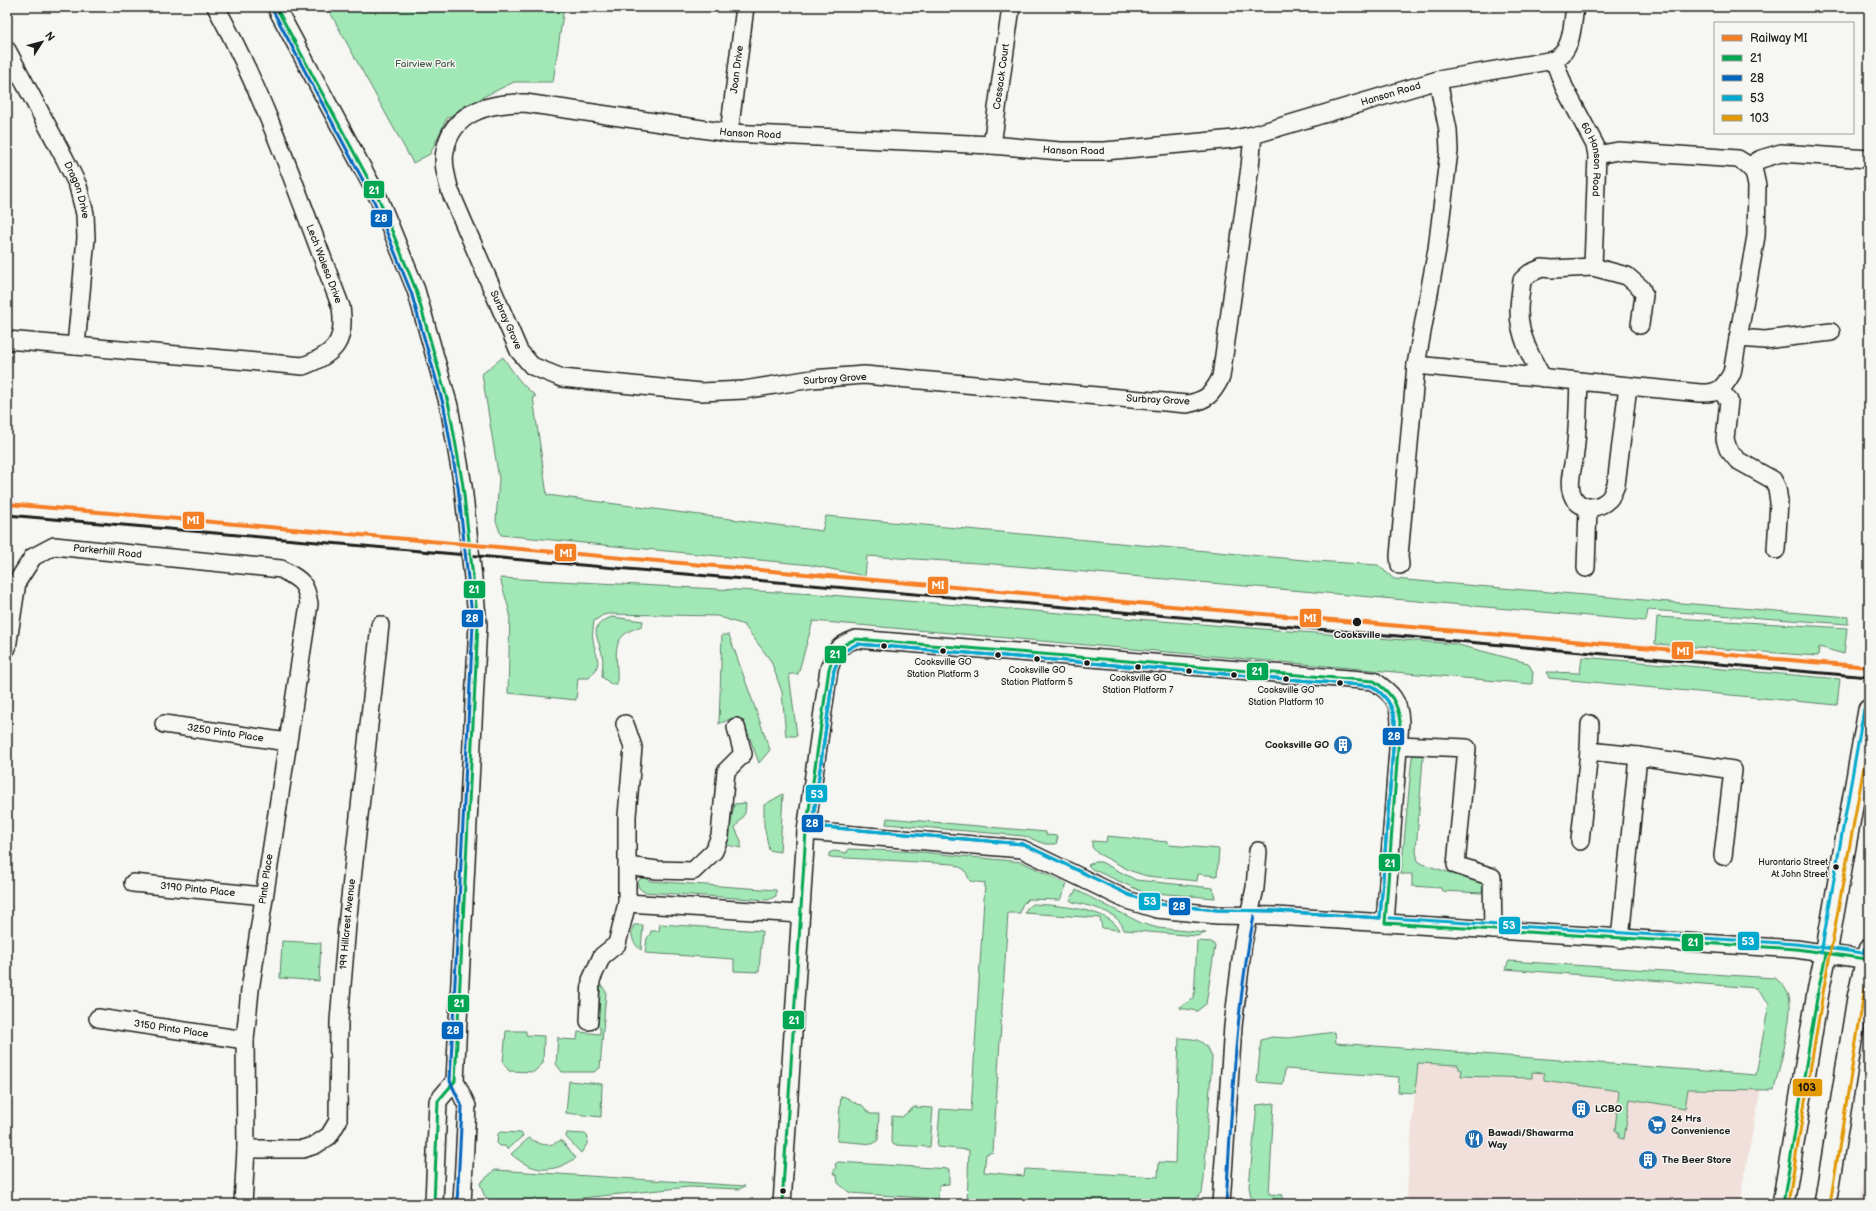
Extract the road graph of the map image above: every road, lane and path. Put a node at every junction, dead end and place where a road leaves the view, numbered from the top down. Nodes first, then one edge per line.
1 (216, 7) edge
2 (276, 7) edge
3 (745, 7) edge
4 (1011, 7) edge
5 (1574, 7) edge
6 (7, 50) edge
7 (1554, 60) junction
8 (1438, 80) junction
9 (525, 103) joint
10 (729, 133) junction
11 (1253, 136) junction
12 (992, 145) junction
13 (1597, 155) junction
14 (1869, 159) edge
15 (1748, 166) junction
16 (1593, 267) junction
17 (1640, 325) dead end
18 (1831, 332) dead end
19 (1738, 338) junction
20 (7, 340) edge
21 (76, 346) junction
22 (1416, 365) junction
23 (1543, 378) junction
24 (1580, 381) junction
25 (1628, 386) junction
26 (1720, 390) junction
27 (1588, 508) junction
28 (1776, 550) dead end
29 (1400, 565) dead end
30 (1586, 568) dead end
31 (281, 569) joint
32 (380, 625) dead end
33 (7, 648) edge
34 (1869, 710) edge
35 (164, 724) dead end
36 (625, 724) dead end
37 (1590, 724) dead end
38 (736, 727) dead end
39 (287, 742) junction
40 (1398, 745) junction
41 (1589, 751) junction
42 (1638, 756) junction
43 (806, 831) junction
44 (1580, 841) dead end
45 (1258, 851) dead end
46 (1723, 856) dead end
47 (627, 866) junction
48 (133, 883) dead end
49 (263, 896) junction
50 (627, 903) junction
51 (800, 914) junction
52 (1249, 916) junction
53 (1385, 923) junction
54 (1493, 930) junction
55 (1620, 939) junction
56 (1826, 954) junction
57 (1868, 956) edge
58 (98, 1018) dead end
59 (589, 1021) dead end
60 (245, 1040) junction
61 (455, 1081) junction
62 (246, 1148) junction
63 (243, 1204) edge
64 (434, 1204) edge
65 (462, 1204) edge
66 (782, 1204) edge
67 (1221, 1204) edge
68 (1783, 1204) edge
69 (1825, 1204) edge

1 - 21 street, Lech Walesa Drive
2 - 61 street
3 - 10 street, Joan Drive
4 - 12 street, Cossack Court
5 - 7 street
6 - 21 street, Dragon Drive
7 - 8 street, Hanson Road
7 - 13 street, 60 Hanson Road
8 - 11 street, Hanson Road
8 - 22 street
9 - 10 street, Hanson Road
9 - 11 street, Surbray Grove
10 - 12 street, Hanson Road
11 - 12 street, Hanson Road
13 - 15 street
13 - 16 street, 60 Hanson Road
14 - 15 street
15 - 19 street
16 - 17 street
16 - 23 street
18 - 19 street
19 - 26 street
20 - 21 street, Lech Walesa Drive
22 - 23 street
22 - 29 street
23 - 24 street
24 - 25 street
24 - 27 street
25 - 26 street
25 - 27 street
26 - 28 street
27 - 30 street
31 - 33 street, Parkerhill Road
31 - 39 street, Pinto Place
32 - 62 street, 199 Hillcrest Avenue
34 - 56 main road
35 - 39 street, 3250 Pinto Place
36 - 47 street
37 - 41 street
38 - 47 street
39 - 49 street, Pinto Place
40 - 43 street
40 - 53 street
40 - 54 street
41 - 42 street
41 - 44 street
42 - 46 street
42 - 55 street
43 - 51 street
43 - 52 street
45 - 52 street
47 - 50 street
48 - 49 street, 3190 Pinto Place
49 - 60 street, Pinto Place
50 - 51 street
50 - 59 street
51 - 66 street
52 - 53 street
52 - 67 street
53 - 54 street
54 - 55 street
55 - 56 street
56 - 57 street
56 - 68 main road
57 - 69 main road
58 - 60 street, 3150 Pinto Place
60 - 62 street, Pinto Place
61 - 64 street
61 - 65 street
62 - 63 street, Pinto Place

